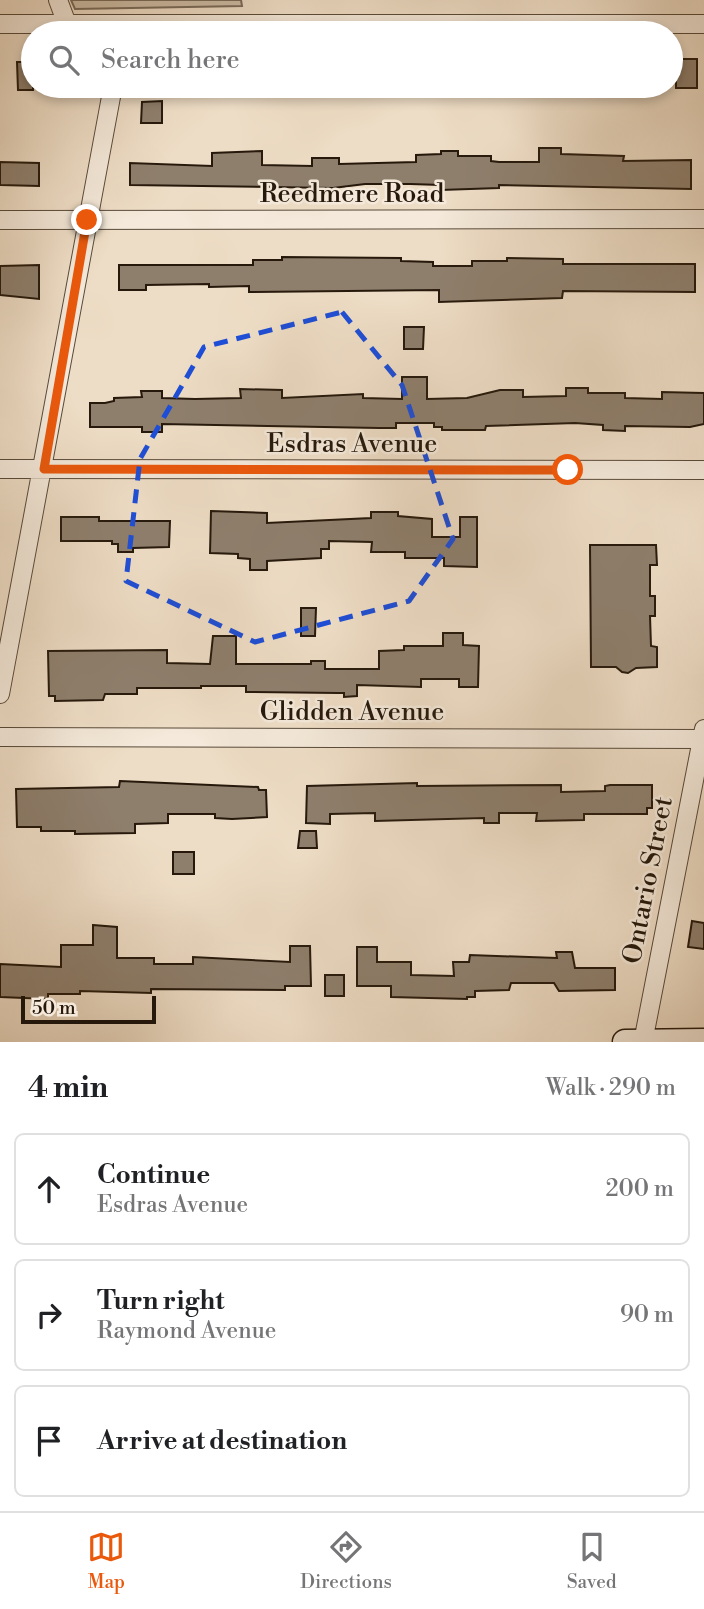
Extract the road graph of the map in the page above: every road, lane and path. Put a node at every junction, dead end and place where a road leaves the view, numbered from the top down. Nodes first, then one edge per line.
1 (58, 0) edge
2 (66, 21) edge
3 (0, 24) edge
4 (21, 24) edge
5 (683, 24) edge
6 (704, 24) edge
7 (111, 98) edge
8 (704, 219) edge
9 (0, 220) edge
10 (87, 220) junction
11 (0, 469) edge
12 (44, 469) junction
13 (704, 470) edge
14 (0, 694) edge
15 (703, 735) edge
16 (0, 737) edge
17 (704, 1041) edge
18 (625, 1042) edge
19 (643, 1042) edge

1 - 2 street
3 - 4 street
5 - 6 street
7 - 10 street
8 - 10 street, Reedmere Road
9 - 10 street, Reedmere Road
10 - 12 street
11 - 12 street, Esdras Avenue
12 - 13 street, Esdras Avenue
12 - 14 street
15 - 16 street, Glidden Avenue
15 - 19 street, Ontario Street
17 - 19 street
18 - 19 street

